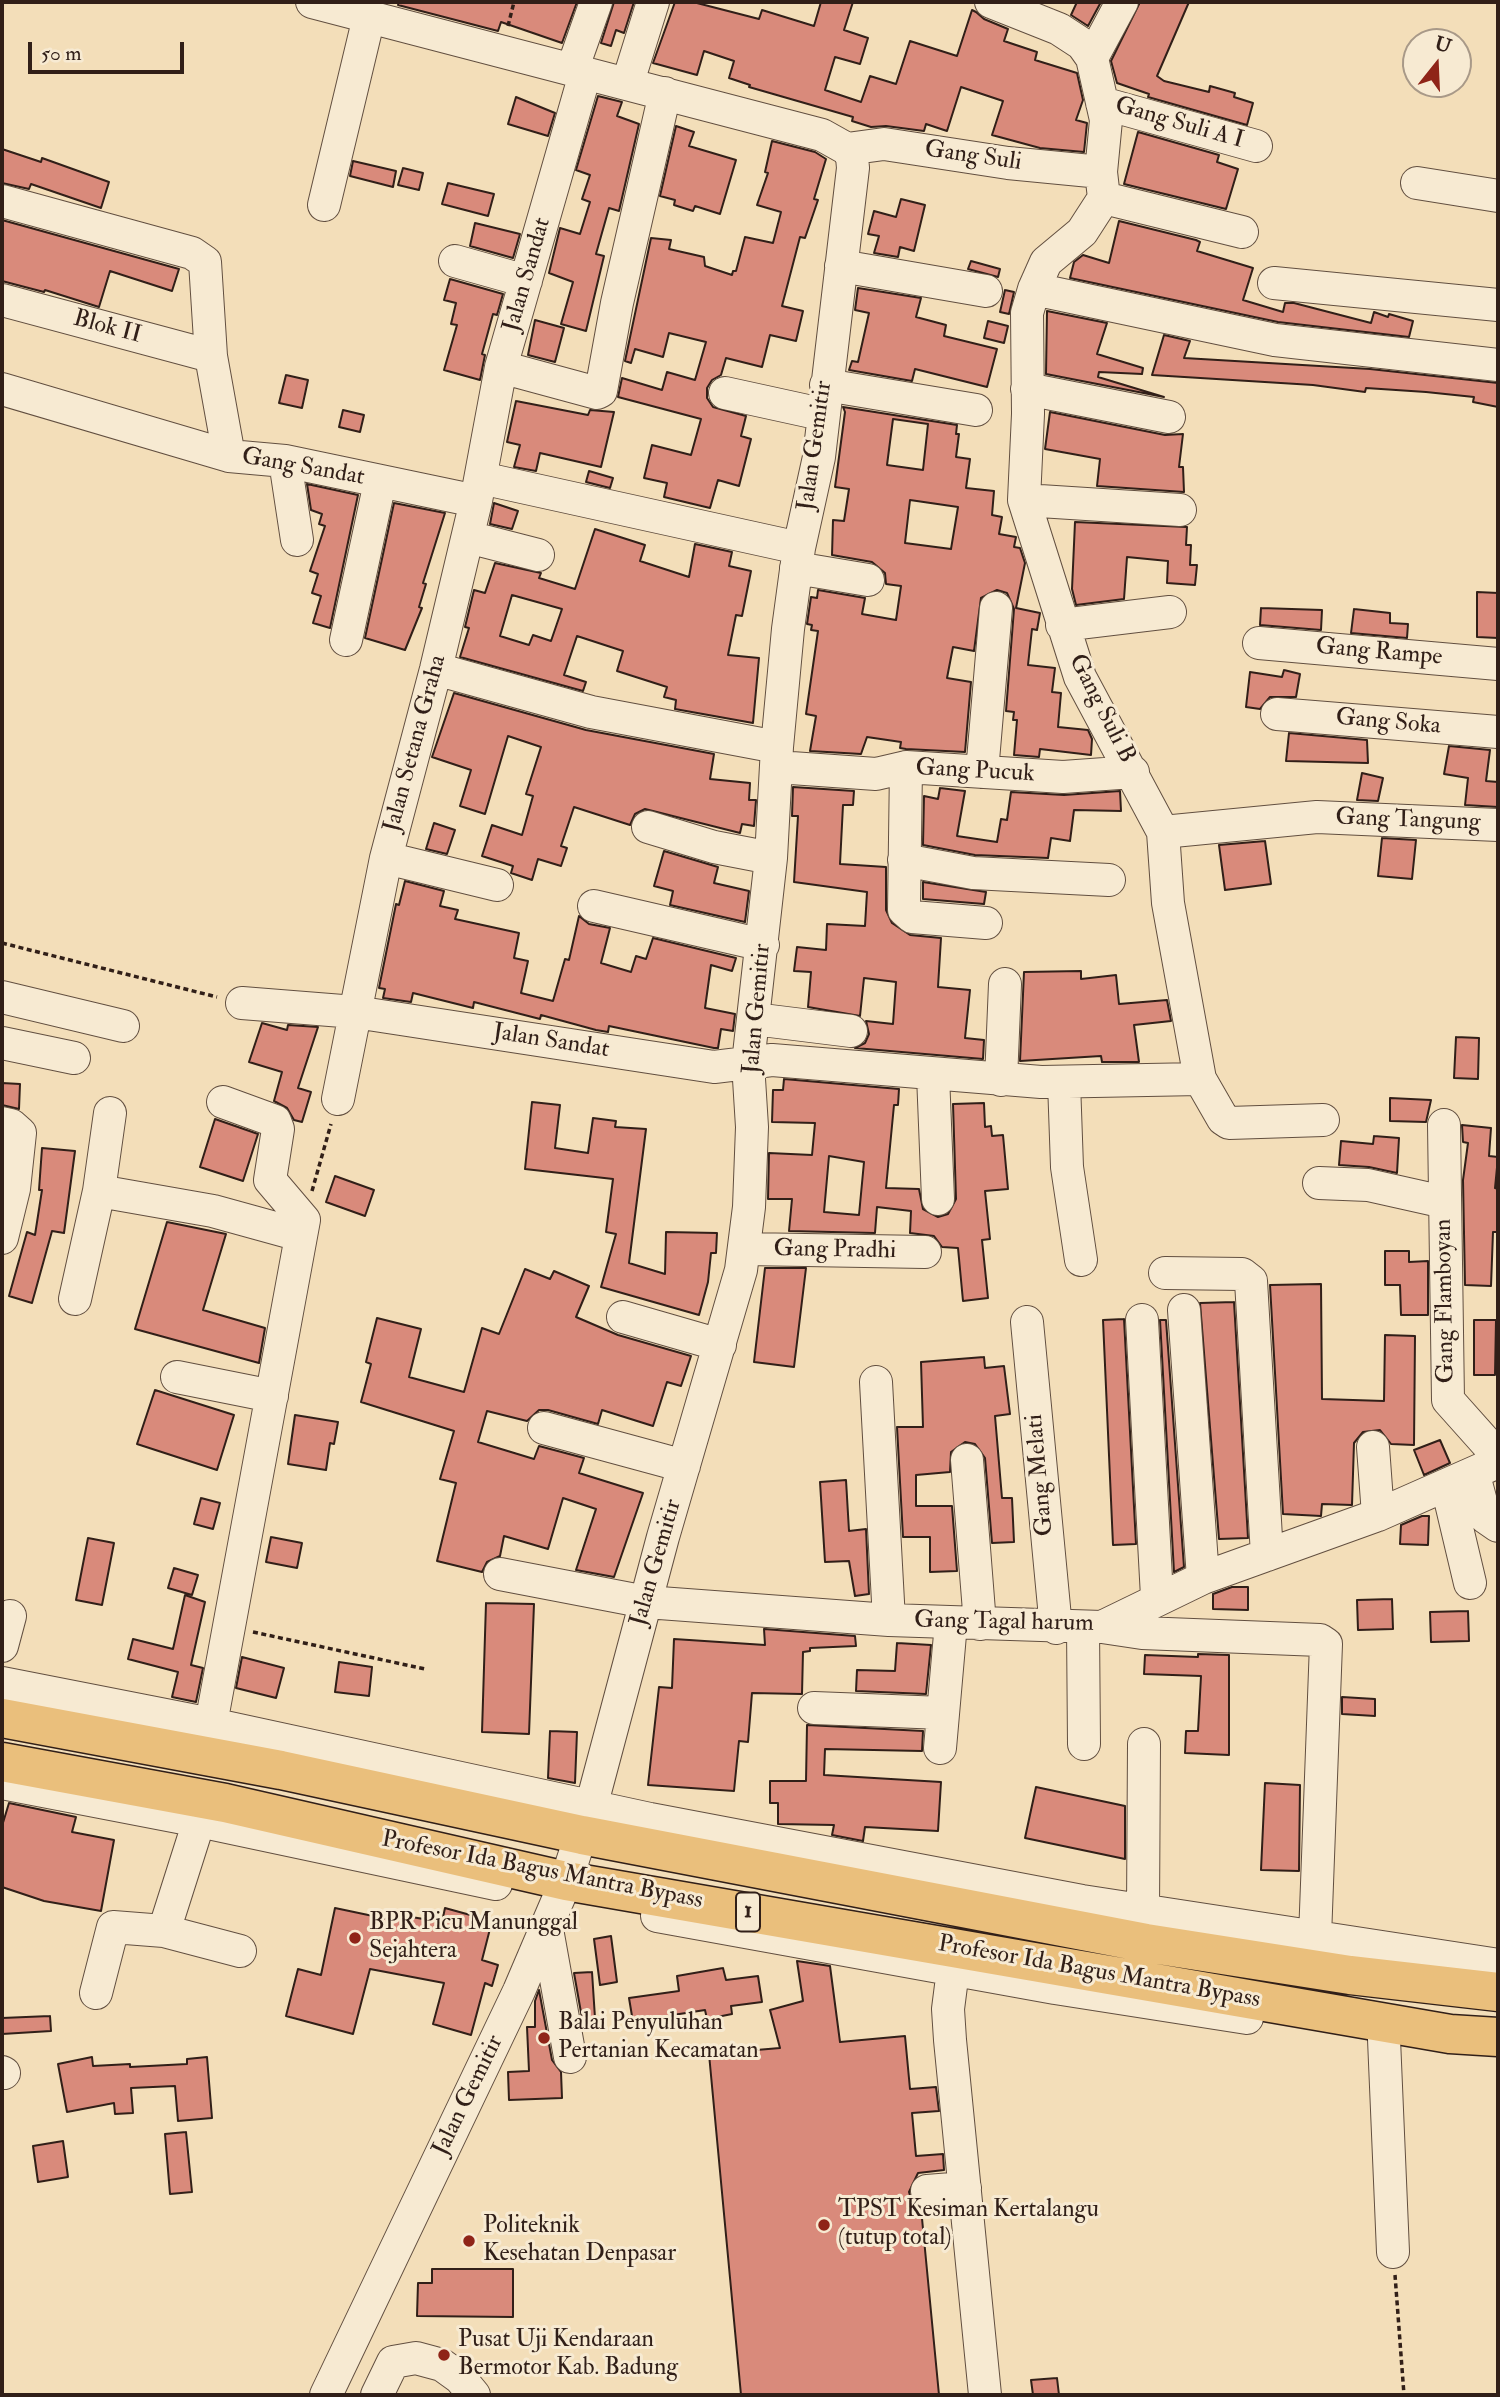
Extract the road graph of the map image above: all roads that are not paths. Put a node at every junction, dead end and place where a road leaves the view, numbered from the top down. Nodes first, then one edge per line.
1 (312, 2) edge
2 (596, 2) edge
3 (653, 2) edge
4 (991, 2) edge
5 (1122, 2) edge
6 (369, 17) junction
7 (1092, 58) junction
8 (578, 72) junction
9 (628, 82) junction
10 (665, 93) junction
11 (1102, 103) junction
12 (1256, 146) dead end
13 (847, 149) junction
14 (1417, 183) dead end
15 (1102, 185) junction
16 (1498, 196) edge
17 (2, 201) edge
18 (324, 205) dead end
19 (1241, 232) dead end
20 (455, 261) dead end
21 (841, 266) junction
22 (526, 281) junction
23 (1274, 283) dead end
24 (1034, 289) junction
25 (985, 291) dead end
26 (2, 300) edge
27 (1498, 305) edge
28 (211, 356) junction
29 (1498, 365) edge
30 (501, 367) junction
31 (1027, 388) junction
32 (2, 389) edge
33 (725, 393) dead end
34 (823, 399) junction
35 (976, 410) dead end
36 (1169, 416) dead end
37 (229, 456) junction
38 (285, 461) junction
39 (380, 482) junction
40 (479, 489) junction
41 (1024, 500) junction
42 (1180, 510) dead end
43 (468, 537) junction
44 (297, 540) dead end
45 (538, 555) dead end
46 (797, 558) junction
47 (868, 580) dead end
48 (996, 608) dead end
49 (1170, 612) dead end
50 (1062, 625) junction
51 (346, 640) dead end
52 (1259, 643) dead end
53 (1498, 664) edge
54 (436, 669) junction
55 (1277, 714) dead end
56 (1498, 732) edge
57 (777, 757) junction
58 (906, 767) junction
59 (982, 772) junction
60 (1133, 772) junction
61 (1498, 825) edge
62 (648, 827) dead end
63 (1163, 832) junction
64 (386, 858) junction
65 (771, 858) junction
66 (904, 860) junction
67 (1109, 880) dead end
68 (497, 885) dead end
69 (593, 906) dead end
70 (986, 923) dead end
71 (763, 945) junction
72 (1004, 984) dead end
73 (2, 997) edge
74 (242, 1003) road end
75 (355, 1012) junction
76 (754, 1019) junction
77 (123, 1026) dead end
78 (851, 1031) dead end
79 (2, 1043) edge
80 (74, 1058) dead end
81 (766, 1068) junction
82 (933, 1076) junction
83 (1200, 1079) junction
84 (1002, 1080) junction
85 (1064, 1082) junction
86 (338, 1099) road end
87 (223, 1102) dead end
88 (110, 1113) dead end
89 (1323, 1120) dead end
90 (2, 1124) edge
91 (1444, 1125) dead end
92 (1319, 1183) dead end
93 (99, 1191) junction
94 (939, 1199) dead end
95 (1444, 1202) junction
96 (302, 1227) junction
97 (2, 1238) edge
98 (745, 1249) junction
99 (925, 1252) dead end
100 (1081, 1259) dead end
101 (1165, 1273) dead end
102 (75, 1299) dead end
103 (1184, 1310) dead end
104 (623, 1317) dead end
105 (1142, 1320) dead end
106 (1027, 1322) dead end
107 (720, 1345) junction
108 (177, 1377) dead end
109 (876, 1382) dead end
110 (272, 1396) junction
111 (544, 1428) dead end
112 (1373, 1447) dead end
113 (967, 1460) dead end
114 (684, 1466) junction
115 (1479, 1470) edge
116 (1378, 1515) junction
117 (1498, 1526) edge
118 (1268, 1555) junction
119 (500, 1574) dead end
120 (1470, 1583) dead end
121 (1181, 1587) junction
122 (646, 1602) junction
123 (889, 1620) junction
124 (965, 1623) junction
125 (1080, 1627) junction
126 (1186, 1633) junction
127 (2, 1684) edge
128 (814, 1708) dead end
129 (943, 1713) junction
130 (2, 1718) edge
131 (211, 1724) junction
132 (1084, 1744) dead end
133 (1143, 1744) dead end
134 (940, 1748) dead end
135 (2, 1762) edge
136 (2, 1783) edge
137 (200, 1821) junction
138 (587, 1821) junction
139 (563, 1889) junction
140 (1143, 1911) junction
141 (547, 1929) junction
142 (164, 1931) junction
143 (1315, 1937) junction
144 (240, 1951) dead end
145 (1405, 1951) junction
146 (1498, 1965) edge
147 (953, 1969) junction
148 (1424, 1984) junction
149 (1498, 1992) edge
150 (96, 1993) dead end
151 (1498, 2037) edge
152 (1384, 2039) junction
153 (1498, 2054) edge
154 (570, 2057) dead end
155 (965, 2188) junction
156 (927, 2191) dead end
157 (1393, 2252) road end
158 (342, 2359) junction
159 (381, 2386) edge
160 (983, 2392) edge
161 (326, 2395) edge
162 (474, 2395) edge

1 - 6 street
2 - 8 street, Jalan Sandat
3 - 9 street
4 - 7 street
5 - 7 street
6 - 8 street
6 - 18 street
7 - 11 street
8 - 9 street
8 - 22 street, Jalan Sandat
9 - 10 street
10 - 13 street
10 - 30 street
11 - 12 street, Gang Suli A I
11 - 15 street
13 - 15 street, Gang Suli
13 - 21 street, Jalan Gemitir
14 - 16 street
15 - 19 street, Gang Suli
15 - 24 street, Gang Suli B
17 - 28 street, Gang Sandat
20 - 22 street
21 - 25 street
21 - 34 street, Jalan Gemitir
22 - 30 street, Jalan Sandat
23 - 27 street
24 - 29 street
24 - 31 street, Gang Suli B
26 - 28 street, Blok II
28 - 37 street, Gang Sandat
30 - 40 street, Jalan Sandat
31 - 36 street
31 - 41 street, Gang Suli B
32 - 37 street
33 - 34 street
34 - 35 street
34 - 46 street, Jalan Gemitir
37 - 38 street, Gang Sandat
38 - 39 street, Gang Sandat
38 - 44 street
39 - 40 street, Gang Sandat
39 - 51 street
40 - 43 street, Jalan Setana Graha
40 - 46 street, Gang Sandat
41 - 42 street
41 - 50 street, Gang Suli B
43 - 45 street
43 - 54 street, Jalan Setana Graha
46 - 47 street, Gang Sandat
46 - 57 street, Jalan Gemitir
48 - 59 street
49 - 50 street
50 - 60 street, Gang Suli B
52 - 53 street, Gang Rampe
54 - 57 street, Gang Pucuk
54 - 64 street, Jalan Setana Graha
55 - 56 street, Gang Soka
57 - 58 street, Gang Pucuk
57 - 65 street, Jalan Gemitir
58 - 59 street, Gang Pucuk
58 - 66 street
59 - 60 street, Gang Pucuk
60 - 63 street, Gang Suli B
61 - 63 street, Gang Tangung
62 - 65 street
63 - 83 street, Gang Suli B
64 - 68 street
64 - 75 street, Jalan Setana Graha
65 - 71 street, Jalan Gemitir
66 - 67 street
66 - 70 street
69 - 71 street
71 - 76 street, Jalan Gemitir
72 - 84 street
73 - 77 street
74 - 75 street, Jalan Sandat
75 - 81 street, Jalan Sandat
75 - 86 street, Jalan Setana Graha
76 - 78 street
76 - 81 street, Jalan Gemitir
79 - 80 street
81 - 82 street, Jalan Sandat
81 - 98 street, Jalan Gemitir
82 - 84 street, Jalan Sandat
82 - 94 street
83 - 85 street, Jalan Sandat
83 - 89 street, Gang Suli B
84 - 85 street, Jalan Sandat
85 - 100 street
87 - 96 street
88 - 93 street
90 - 97 street
91 - 95 street, Gang Flamboyan
92 - 95 street
93 - 96 street
93 - 102 street
95 - 115 street, Gang Flamboyan
96 - 110 street
98 - 99 street, Gang Pradhi
98 - 107 street, Jalan Gemitir
101 - 118 street
103 - 121 street
104 - 107 street
105 - 121 street
106 - 125 street, Gang Melati
107 - 114 street, Jalan Gemitir
108 - 110 street
109 - 123 street
110 - 131 street
111 - 114 street
112 - 116 street
113 - 124 street
114 - 122 street, Jalan Gemitir
115 - 116 street, Gang Tagal harum
115 - 117 street
115 - 120 street
116 - 118 street, Gang Tagal harum
118 - 121 street, Gang Tagal harum
119 - 122 street, Gang Tagal harum
121 - 125 street, Gang Tagal harum
121 - 126 street
122 - 123 street, Gang Tagal harum
122 - 138 street, Jalan Gemitir
123 - 124 street, Gang Tagal harum
124 - 125 street, Gang Tagal harum
124 - 129 street
125 - 126 street
125 - 132 street, Gang Melati
126 - 143 street
127 - 131 street
128 - 129 street
129 - 134 street
130 - 138 highway, Profesor Ida Bagus Mantra Bypass / 1
131 - 138 street
133 - 140 street
135 - 139 highway, Profesor Ida Bagus Mantra Bypass / 1
136 - 137 street
137 - 139 street
137 - 142 street
138 - 139 street, Jalan Gemitir
138 - 140 street
138 - 148 highway, Profesor Ida Bagus Mantra Bypass / 1
139 - 141 street, Jalan Gemitir
139 - 147 street
139 - 151 highway, Profesor Ida Bagus Mantra Bypass / 1
140 - 143 street
141 - 154 street
141 - 158 street, Jalan Gemitir
142 - 144 street
142 - 150 street
143 - 145 street
145 - 146 street
145 - 148 highway
147 - 152 street
147 - 155 street
148 - 149 highway, Profesor Ida Bagus Mantra Bypass / 1
152 - 153 street
152 - 157 street
155 - 156 street
155 - 160 street
158 - 159 street
158 - 161 street, Jalan Gemitir
159 - 162 street

